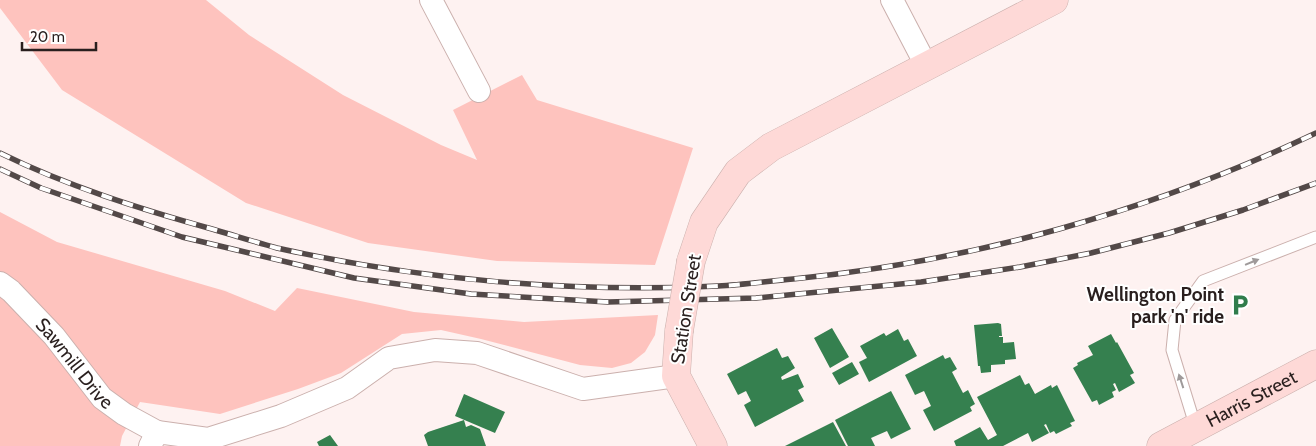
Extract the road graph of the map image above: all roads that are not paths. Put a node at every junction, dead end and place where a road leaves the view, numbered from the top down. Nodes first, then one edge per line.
1 (430, 0) edge
2 (892, 0) edge
3 (1054, 0) edge
4 (927, 67) junction
5 (479, 91) dead end
6 (1316, 237) edge
7 (0, 283) edge
8 (1316, 364) edge
9 (676, 376) junction
10 (1196, 428) junction
11 (154, 439) edge
12 (712, 446) edge
13 (1161, 446) edge

1 - 5 street
2 - 4 street
3 - 4 street, Station Street
4 - 9 street, Station Street, bridge
10 -> 6 lane
7 - 11 street, Sawmill Drive
8 - 10 street, Harris Street
9 - 11 street, Station Street
9 - 12 street
10 - 13 street, Harris Street

